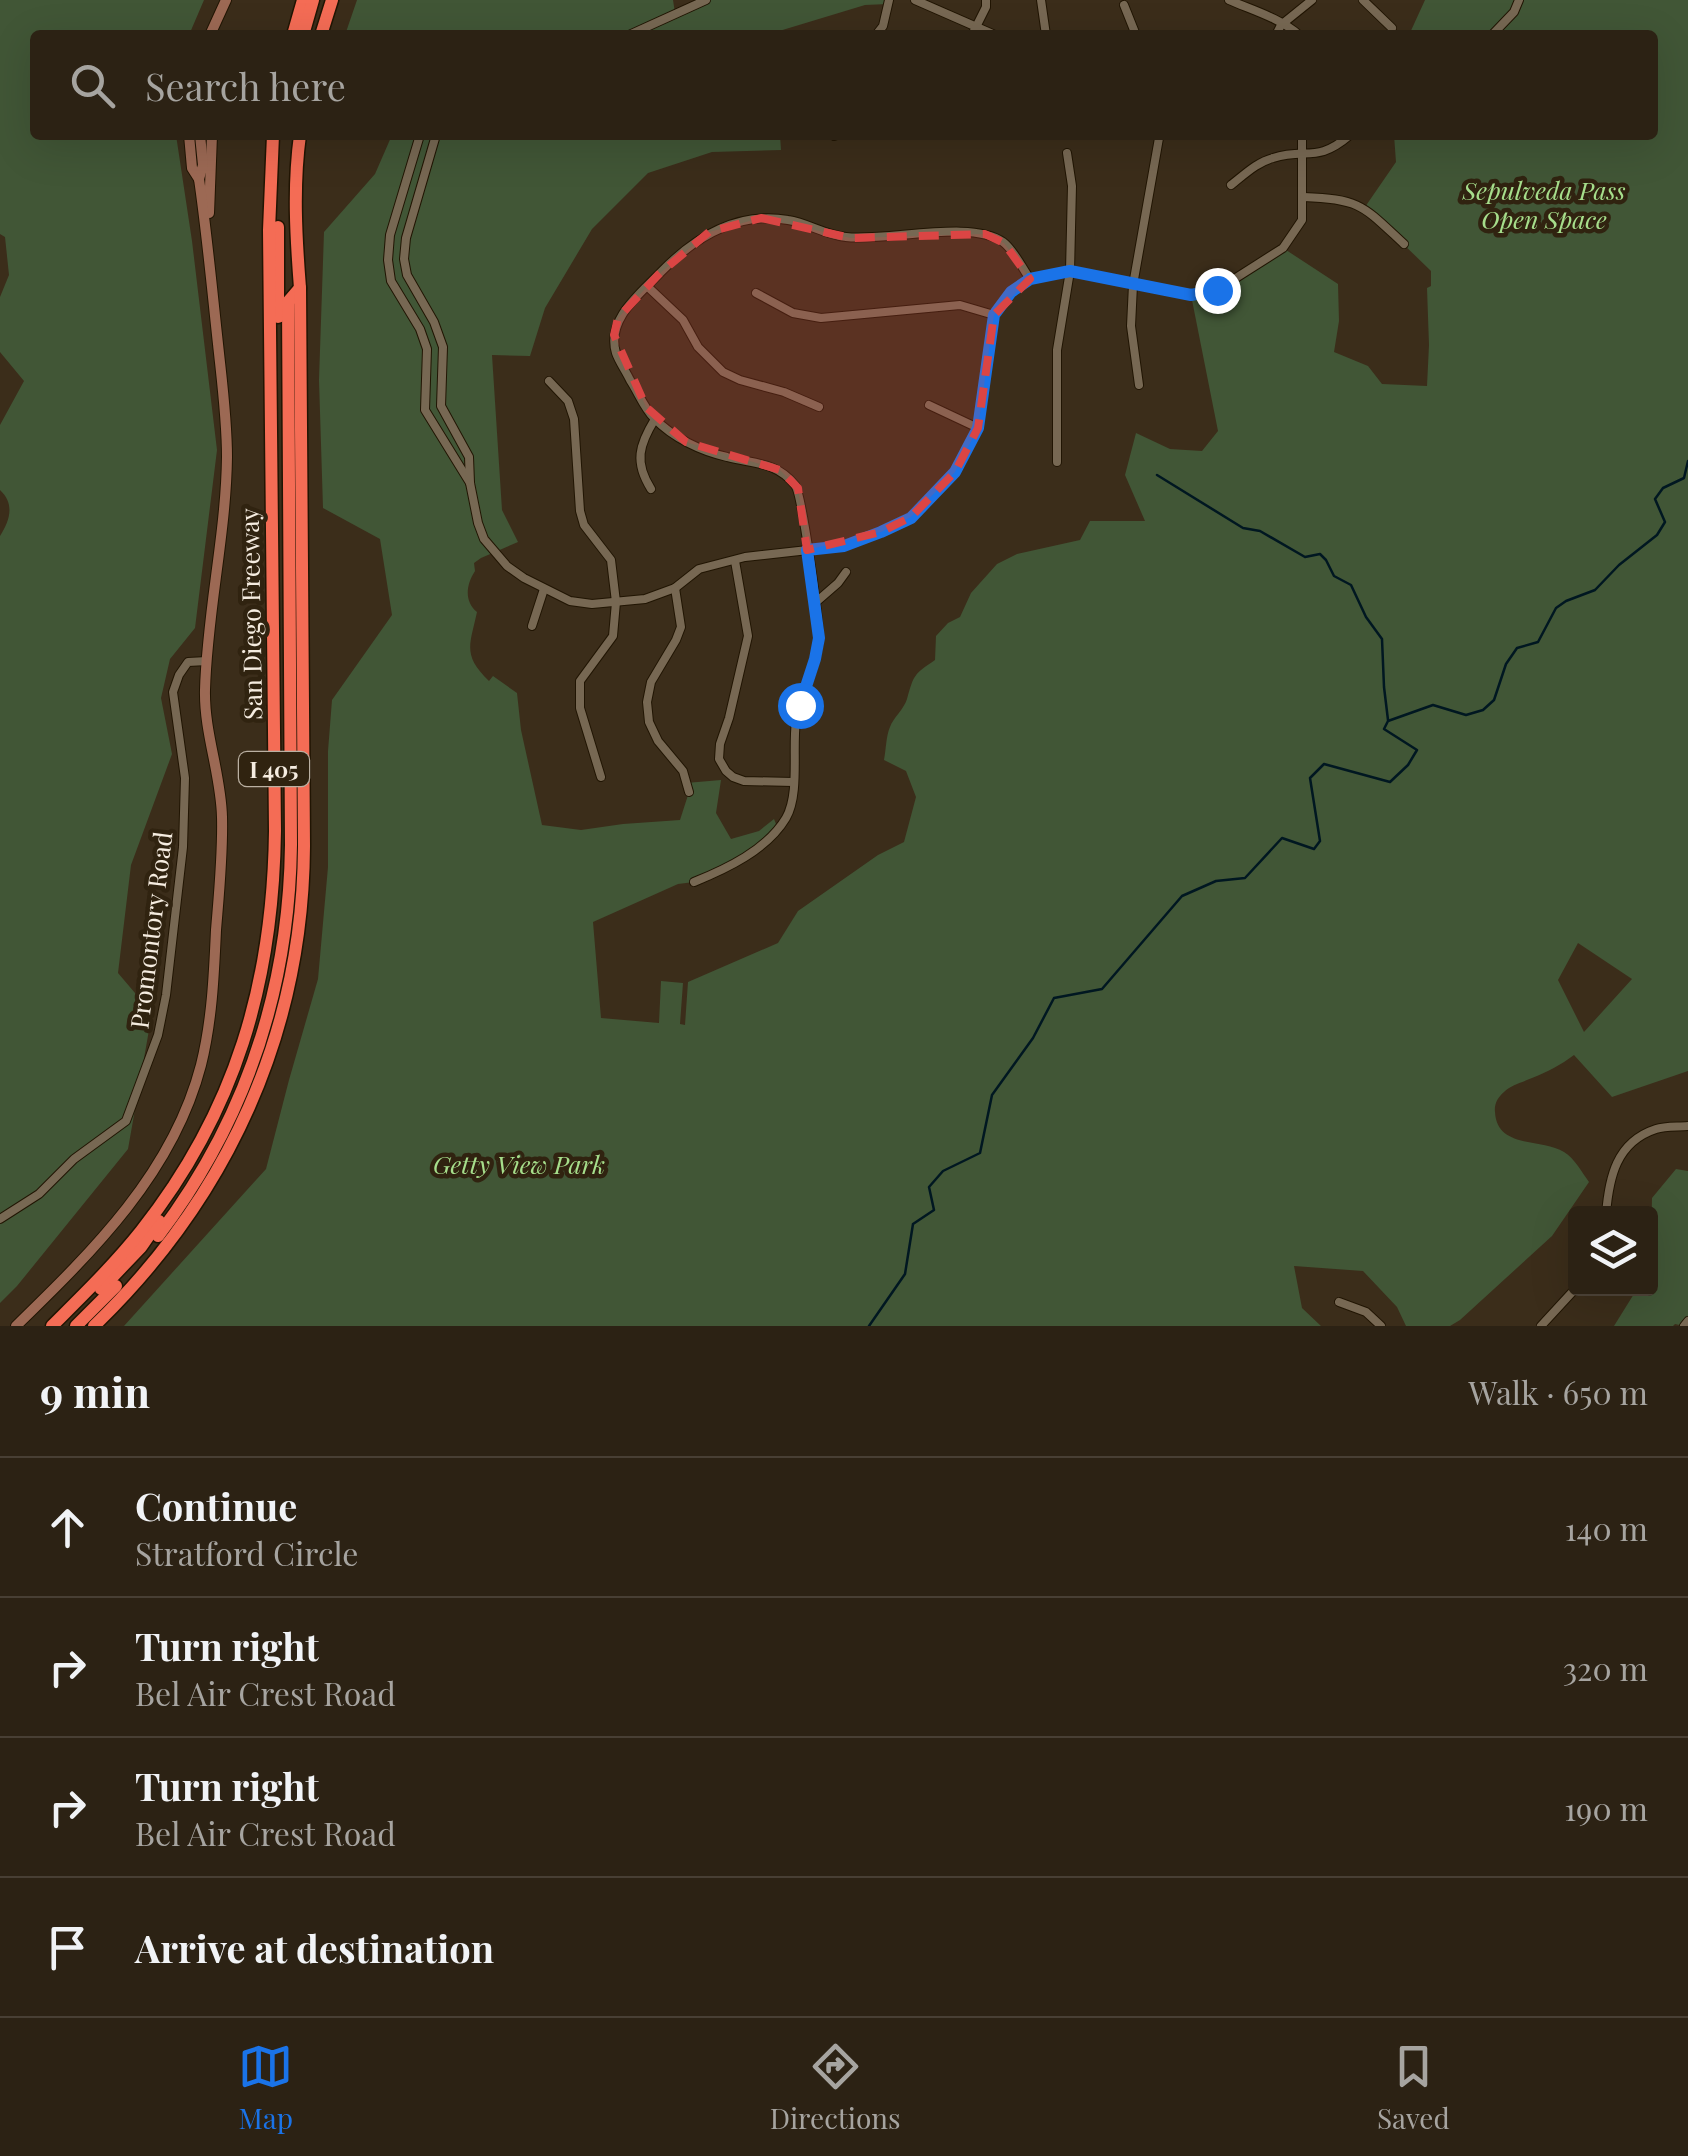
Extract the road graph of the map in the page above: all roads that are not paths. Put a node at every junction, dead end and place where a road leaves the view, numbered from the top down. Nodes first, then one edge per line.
1 (304, 0) edge
2 (313, 0) edge
3 (332, 0) edge
4 (706, 0) edge
5 (889, 0) edge
6 (914, 0) edge
7 (986, 0) edge
8 (1040, 0) edge
9 (1228, 0) edge
10 (1312, 0) edge
11 (1363, 0) edge
12 (1519, 0) edge
13 (225, 2) edge
14 (1124, 5) dead end
15 (1281, 25) junction
16 (1392, 28) dead end
17 (212, 30) edge
18 (219, 30) edge
19 (295, 30) edge
20 (304, 30) edge
21 (322, 30) edge
22 (639, 30) edge
23 (880, 30) edge
24 (970, 30) edge
25 (975, 30) edge
26 (1045, 30) edge
27 (1134, 30) edge
28 (1278, 30) edge
29 (1293, 30) edge
30 (1497, 30) edge
31 (189, 140) edge
32 (200, 140) edge
33 (212, 140) edge
34 (277, 140) edge
35 (299, 140) edge
36 (418, 140) edge
37 (435, 140) edge
38 (1159, 140) edge
39 (1302, 140) edge
40 (1344, 140) edge
41 (1067, 153) dead end
42 (1303, 155) junction
43 (200, 179) junction
44 (1231, 185) dead end
45 (1304, 197) junction
46 (207, 239) junction
47 (1404, 244) dead end
48 (1070, 271) junction
49 (1030, 279) junction
50 (1133, 285) junction
51 (648, 287) junction
52 (300, 288) junction
53 (756, 293) dead end
54 (994, 315) junction
55 (548, 381) dead end
56 (1139, 384) dead end
57 (929, 405) dead end
58 (819, 407) dead end
59 (655, 419) junction
60 (978, 428) junction
61 (1057, 462) dead end
62 (470, 483) junction
63 (652, 489) dead end
64 (807, 550) junction
65 (735, 561) junction
66 (846, 572) dead end
67 (675, 588) junction
68 (544, 589) junction
69 (616, 602) junction
70 (815, 603) junction
71 (532, 626) dead end
72 (207, 661) junction
73 (602, 776) dead end
74 (793, 782) junction
75 (689, 792) dead end
76 (694, 882) dead end
77 (1688, 1126) edge
78 (1607, 1206) edge
79 (0, 1219) edge
80 (1569, 1296) edge
81 (1339, 1302) dead end
82 (16, 1326) edge
83 (52, 1326) edge
84 (64, 1326) edge
85 (76, 1326) edge
86 (94, 1326) edge
87 (1381, 1326) edge
88 (1542, 1326) edge

1 - 19 highway
2 - 20 highway
3 - 21 highway
4 - 22 street
5 - 23 street
6 - 24 street
7 - 25 street
8 - 26 street
9 - 15 street
10 - 15 street
11 - 16 street
12 - 30 street
13 - 17 main road
13 - 18 main road
14 - 27 street
15 - 28 street
15 - 29 street
31 - 43 main road
32 - 43 main road
33 - 46 main road
34 - 83 highway, San Diego Freeway / I 405
34 - 84 highway
35 - 52 highway, San Diego Freeway / I 405
36 - 62 street
37 - 62 street
38 - 50 street
39 - 42 street
40 - 42 street
41 - 48 street
42 - 44 street
42 - 45 street
43 - 46 main road
45 - 47 street
45 - 50 street
46 - 72 main road
48 - 49 street
48 - 50 street
48 - 61 street
49 - 51 street
49 - 54 street
50 - 56 street
51 - 58 street
51 - 59 street
52 - 85 highway
52 - 86 highway, San Diego Freeway / I 405
53 - 54 street
54 - 60 street
55 - 69 street
57 - 60 street
59 - 63 street
59 - 64 street
60 - 64 street
62 - 68 street
64 - 65 street
64 - 70 street
65 - 67 street
65 - 74 street
66 - 70 street
67 - 69 street
67 - 75 street
68 - 69 street
68 - 71 street
69 - 73 street
70 - 74 street
72 - 79 street, Promontory Road
72 - 82 main road
74 - 76 street
77 - 78 street
80 - 88 street
81 - 87 street

